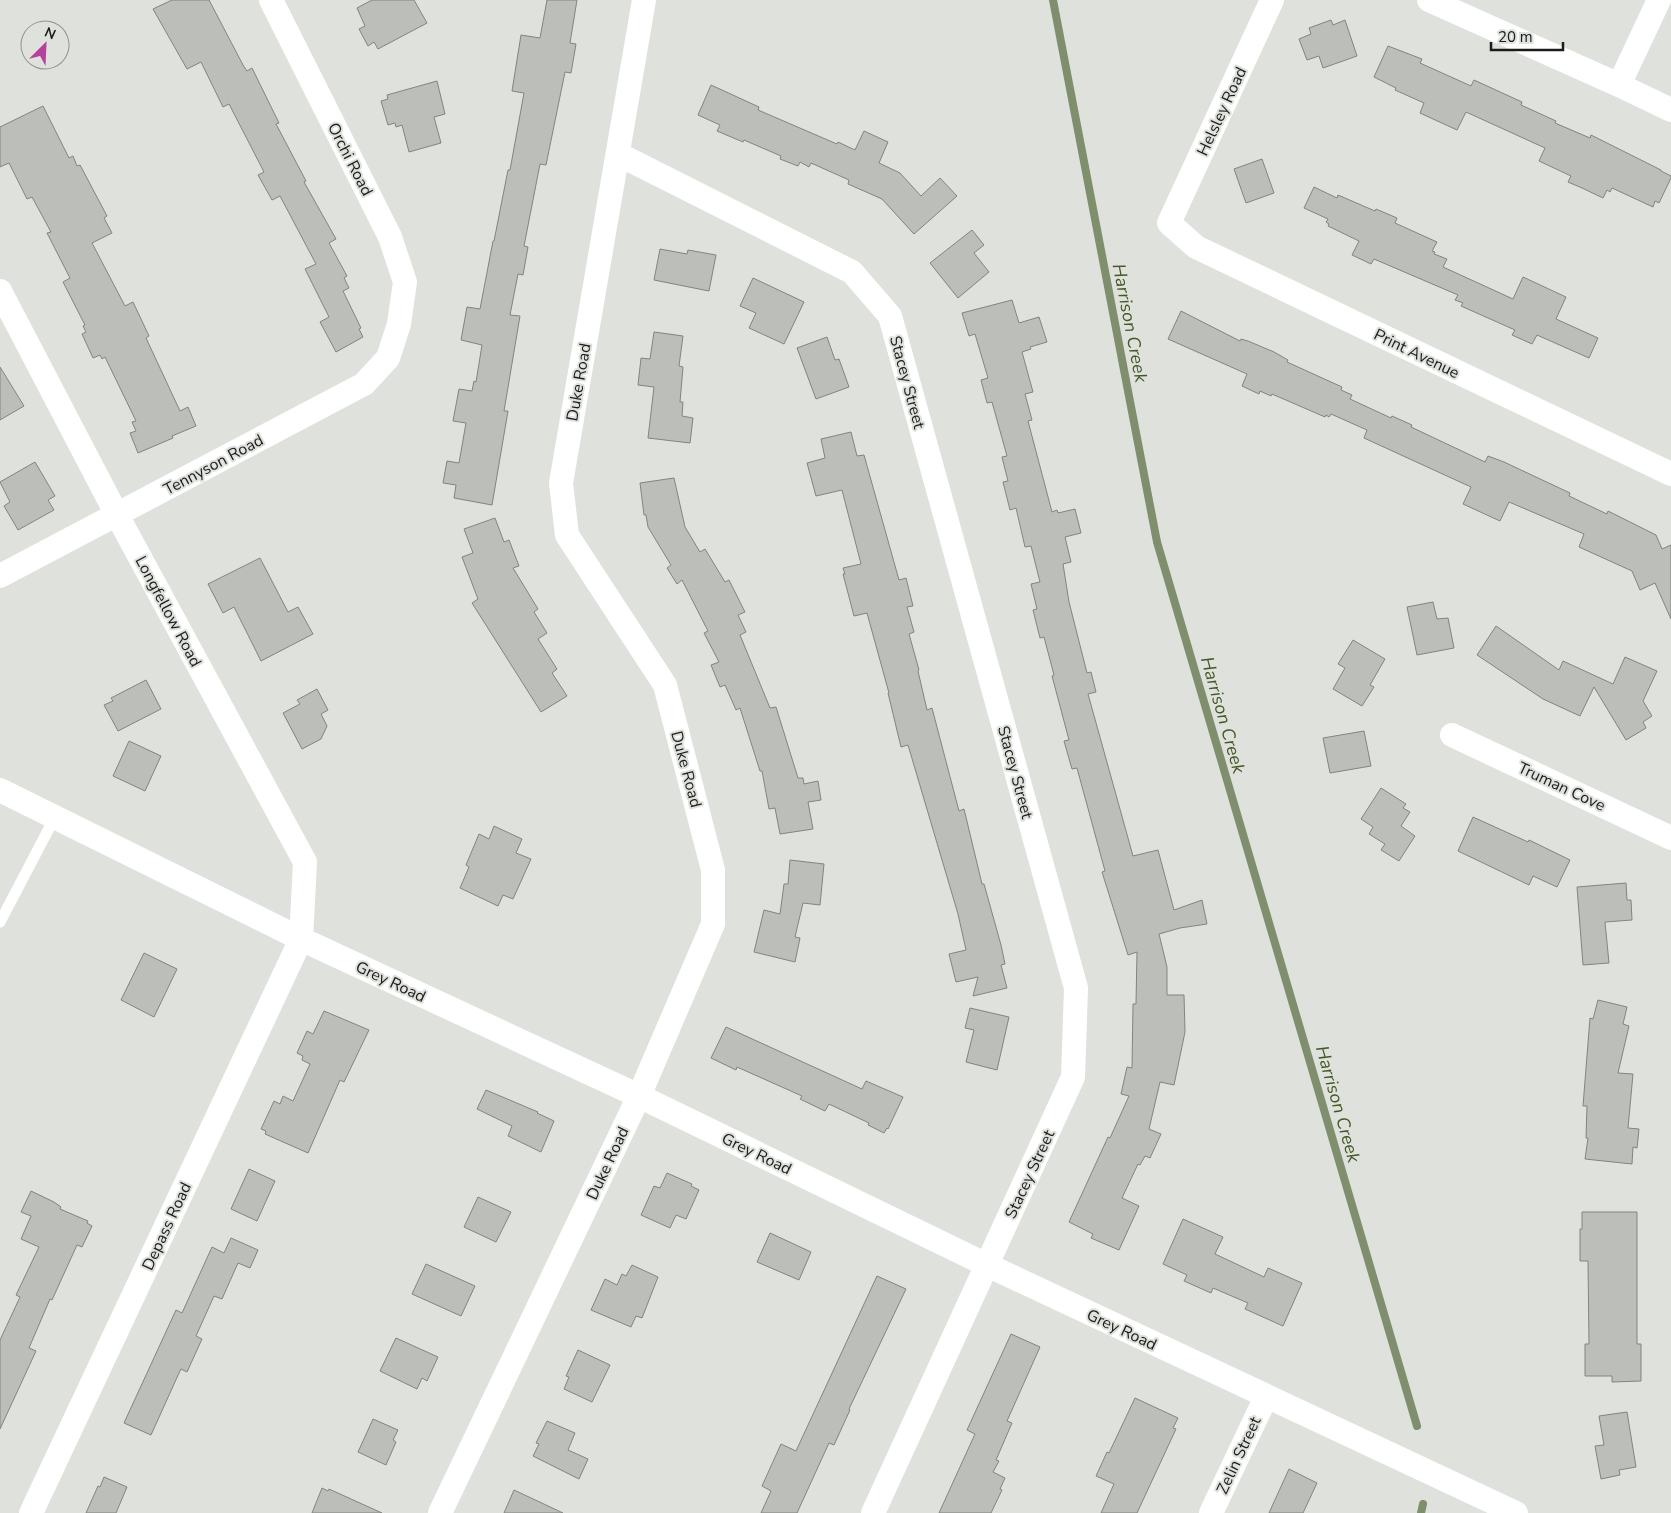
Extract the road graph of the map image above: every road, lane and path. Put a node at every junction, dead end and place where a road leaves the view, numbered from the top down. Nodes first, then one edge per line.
1 (272, 0) edge
2 (644, 0) edge
3 (1272, 0) edge
4 (1429, 0) edge
5 (1659, 0) edge
6 (1619, 85) junction
7 (1671, 110) edge
8 (618, 154) junction
9 (1169, 223) joint
10 (0, 291) edge
11 (399, 324) joint
12 (1671, 474) edge
13 (117, 515) junction
14 (0, 576) edge
15 (1452, 735) dead end
16 (0, 790) edge
17 (55, 817) junction
18 (1671, 838) edge
19 (0, 922) edge
20 (301, 939) junction
21 (639, 1096) junction
22 (987, 1265) junction
23 (1266, 1397) junction
24 (31, 1513) edge
25 (440, 1513) edge
26 (872, 1513) edge
27 (1211, 1513) edge
28 (1516, 1513) edge

1 - 11 street, Orchi Road
2 - 8 street, Duke Road
3 - 9 street, Helsley Road
4 - 6 street
5 - 6 street
6 - 7 street
8 - 21 street, Duke Road
8 - 22 street, Stacey Street
9 - 12 street, Print Avenue
10 - 13 street, Longfellow Road
11 - 13 street, Tennyson Road
13 - 14 street, Tennyson Road
13 - 20 street, Longfellow Road
15 - 18 street, Truman Cove
16 - 17 street, Grey Road
17 - 19 lane
17 - 20 street, Grey Road
20 - 21 street, Grey Road
20 - 24 street, Depass Road
21 - 22 street, Grey Road
21 - 25 street, Duke Road
22 - 23 street, Grey Road
22 - 26 street, Stacey Street
23 - 27 street, Zelin Street
23 - 28 street, Grey Road

